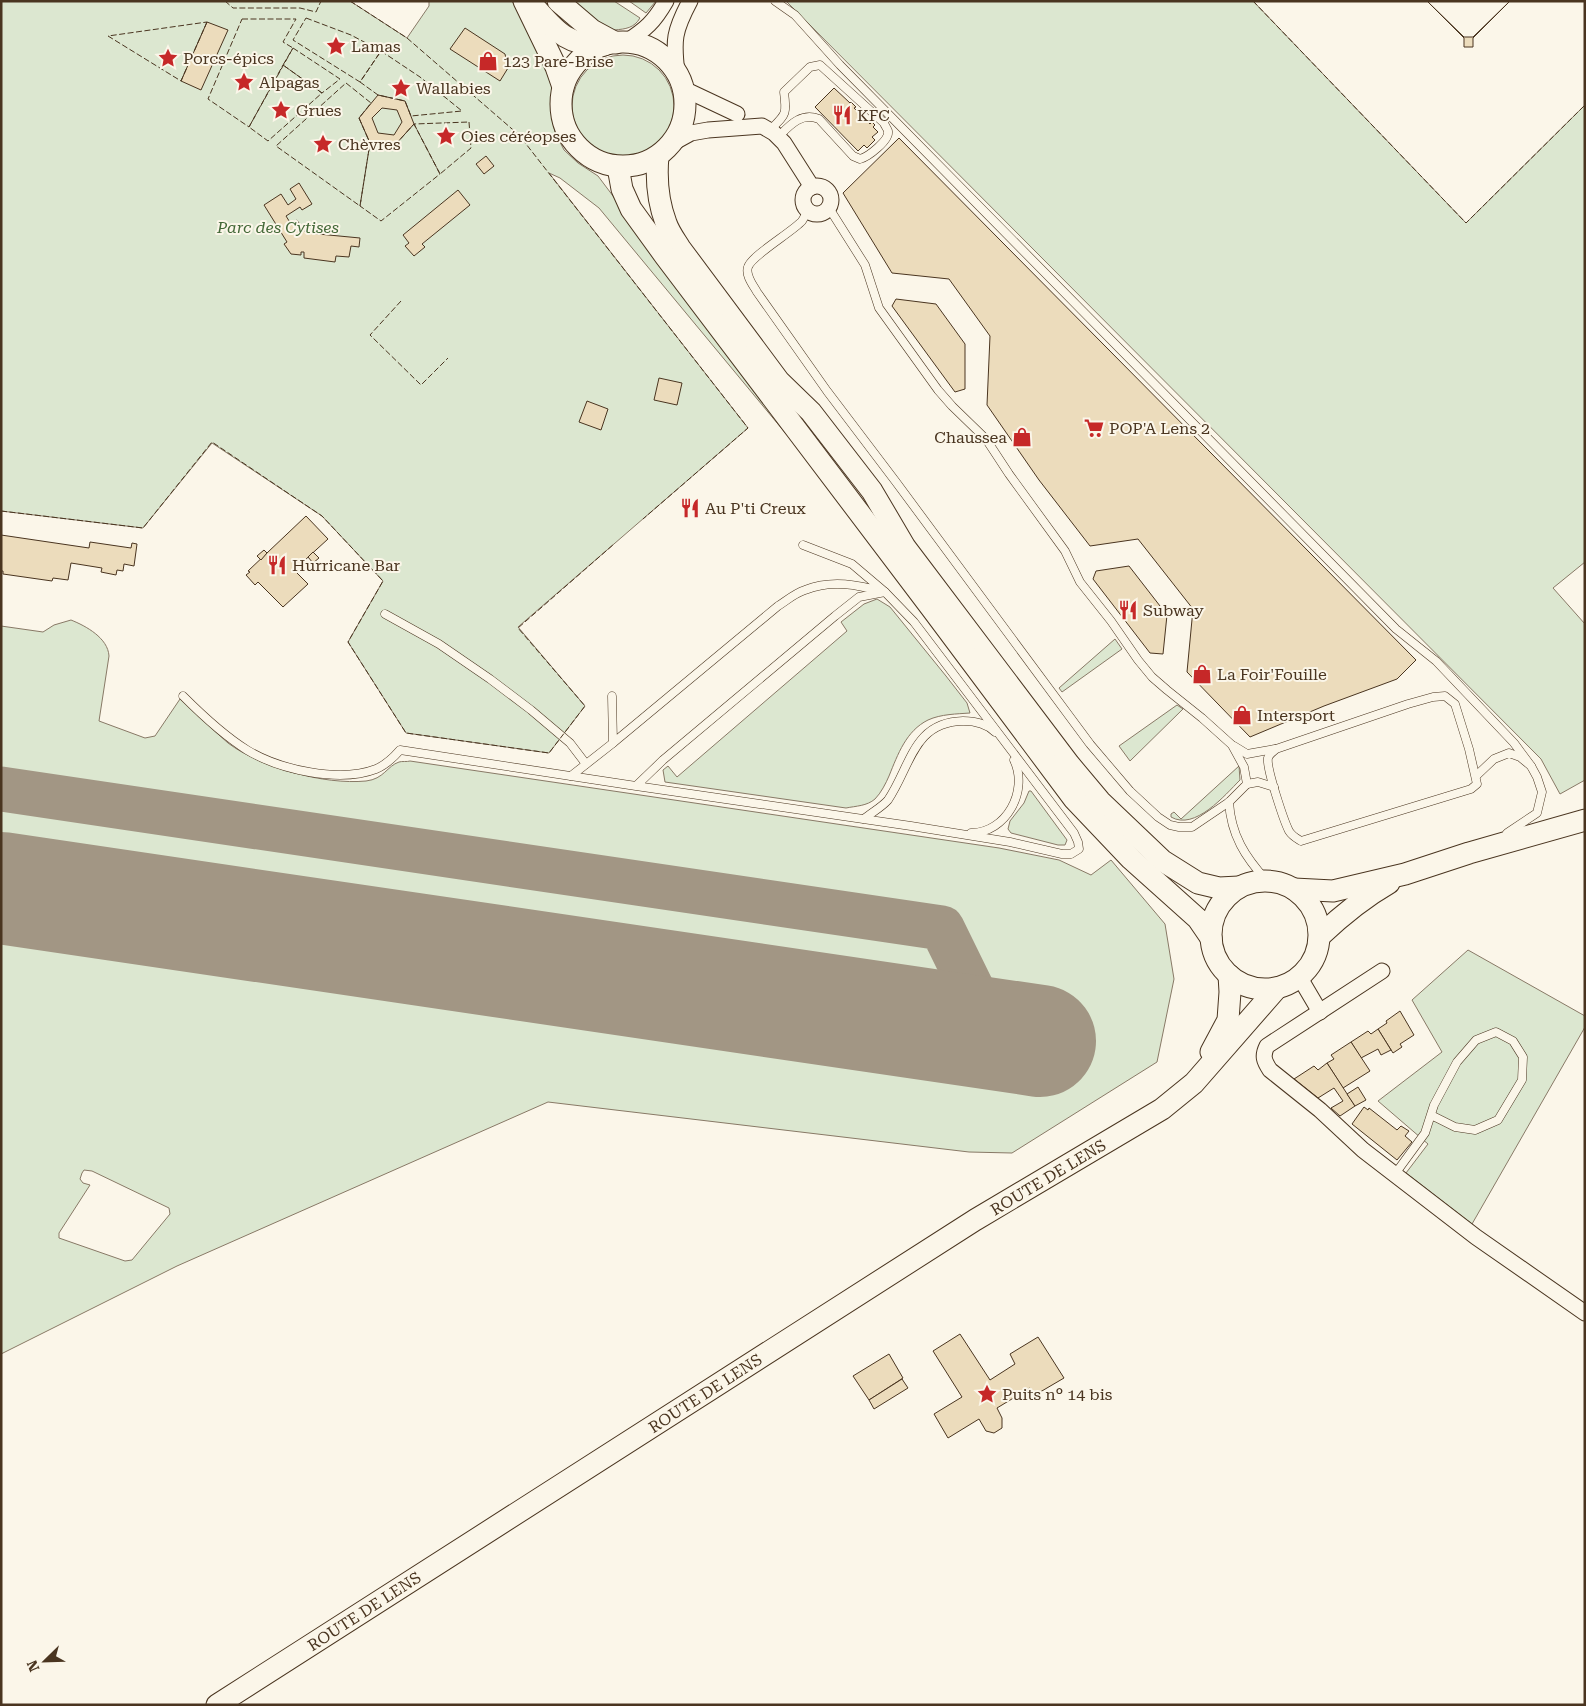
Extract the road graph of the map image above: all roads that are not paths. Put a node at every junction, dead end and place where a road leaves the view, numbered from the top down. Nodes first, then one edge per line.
1 (524, 1) edge
2 (530, 1) edge
3 (558, 1) edge
4 (666, 1) edge
5 (775, 1) edge
6 (690, 4) edge
7 (616, 43) junction
8 (680, 81) junction
9 (563, 87) junction
10 (737, 114) dead end
11 (770, 131) junction
12 (665, 150) junction
13 (618, 167) junction
14 (812, 187) junction
15 (829, 208) junction
16 (808, 210) junction
17 (680, 248) junction
18 (803, 545) dead end
19 (885, 592) junction
20 (385, 614) dead end
21 (924, 615) junction
22 (183, 696) dead end
23 (612, 696) dead end
24 (613, 743) junction
25 (1007, 745) junction
26 (1232, 745) junction
27 (1276, 749) junction
28 (586, 764) junction
29 (1531, 766) junction
30 (571, 776) junction
31 (1476, 776) junction
32 (1246, 784) junction
33 (636, 786) junction
34 (1274, 787) junction
35 (1229, 802) junction
36 (1100, 812) dead end
37 (864, 819) junction
38 (1585, 820) edge
39 (952, 834) junction
40 (1468, 853) junction
41 (1406, 874) junction
42 (1267, 881) junction
43 (1239, 887) junction
44 (1294, 889) junction
45 (1320, 936) junction
46 (1211, 938) junction
47 (1382, 972) dead end
48 (1229, 976) junction
49 (1300, 978) junction
50 (1277, 988) junction
51 (1320, 1012) junction
52 (1194, 1083) junction
53 (1431, 1115) junction
54 (1395, 1174) junction
55 (1585, 1313) edge
56 (217, 1705) edge

1 - 9 street
2 - 7 street
3 - 7 street
4 - 7 street
5 - 29 lane
6 - 8 street
7 - 8 street
7 - 9 street
8 - 10 street
8 - 12 street
9 - 13 street
11 - 11 lane
11 - 12 street
11 - 14 street
12 - 13 street
12 - 17 street
13 - 21 street
14 - 15 street
14 - 16 street
15 - 16 street
15 - 26 lane
16 - 35 lane
17 - 36 lane
17 - 43 street
18 - 19 lane
19 - 21 lane
19 - 24 lane
19 - 33 lane
20 - 28 lane
21 - 25 lane
21 - 46 street
22 - 30 lane
23 - 24 lane
24 - 28 lane
25 - 37 lane
25 - 39 lane
25 - 39 lane
26 - 27 lane
26 - 32 lane
27 - 31 lane
27 - 34 lane
28 - 30 lane
29 - 31 lane
29 - 40 lane
30 - 33 lane
31 - 34 lane
32 - 34 lane
32 - 35 lane
33 - 37 lane
35 - 42 lane
37 - 39 lane
38 - 40 street
40 - 41 street
41 - 44 street
41 - 45 street
42 - 43 street
42 - 44 street
43 - 46 street
44 - 45 street
45 - 49 street
46 - 48 street
47 - 51 street
48 - 50 street
48 - 52 street, ROUTE DE LENS
49 - 50 street
49 - 51 street
50 - 52 street, ROUTE DE LENS
51 - 54 street
52 - 56 street, ROUTE DE LENS
53 - 53 lane
53 - 54 lane
54 - 55 street

